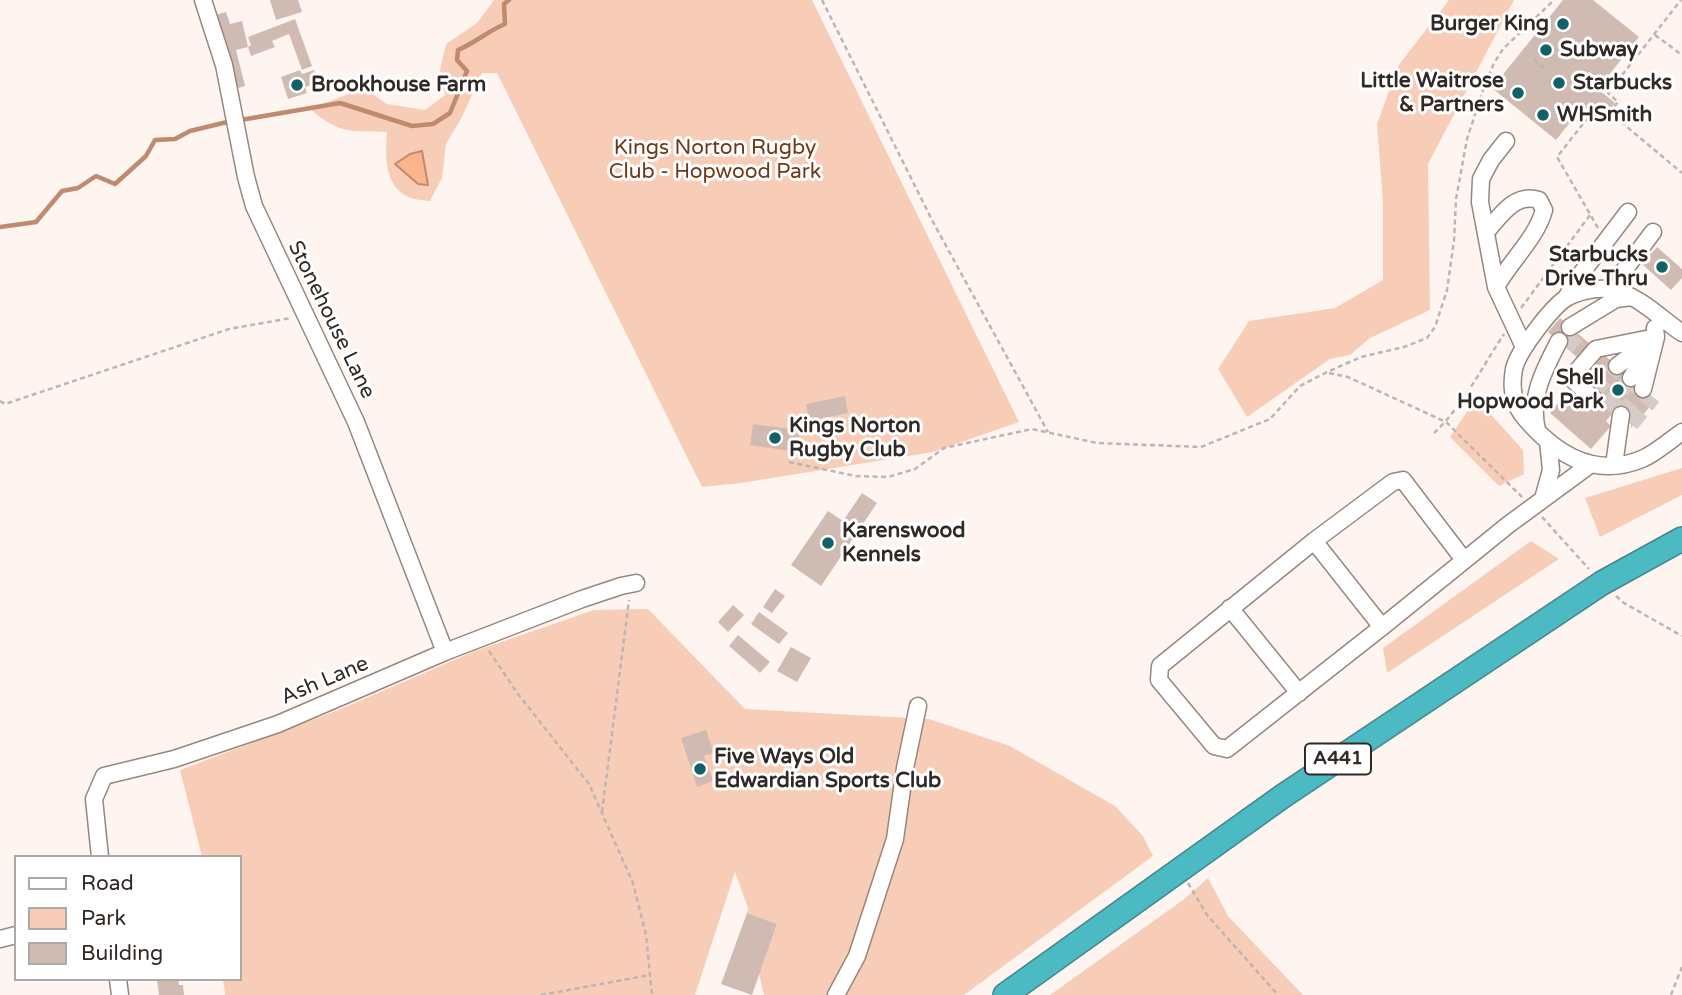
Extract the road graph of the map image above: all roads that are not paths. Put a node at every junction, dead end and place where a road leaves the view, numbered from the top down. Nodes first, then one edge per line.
1 (203, 0) edge
2 (1506, 141) dead end
3 (1628, 212) dead end
4 (1486, 232) junction
5 (1653, 232) dead end
6 (1496, 287) junction
7 (1626, 294) junction
8 (1566, 298) junction
9 (1653, 312) junction
10 (1574, 330) tunnel mouth
11 (1682, 333) edge
12 (1656, 337) junction
13 (1563, 344) tunnel mouth
14 (1524, 347) junction
15 (1617, 366) tunnel mouth
16 (1642, 388) tunnel mouth
17 (1593, 396) dead end
18 (1620, 423) tunnel mouth
19 (1682, 432) edge
20 (1542, 436) junction
21 (1591, 464) junction
22 (1614, 465) junction
23 (1538, 503) junction
24 (1682, 539) edge
25 (1314, 541) junction
26 (1464, 560) junction
27 (636, 583) road end
28 (1230, 608) junction
29 (1382, 627) junction
30 (445, 652) junction
31 (1299, 693) junction
32 (918, 706) dead end
33 (98, 855) edge
34 (836, 995) edge
35 (1005, 995) edge

1 - 30 street, Stonehouse Lane
2 - 4 street
3 - 8 street
4 - 6 street
4 - 6 street
5 - 7 street
6 - 14 street
7 - 8 street
7 - 9 street
7 - 10 street
8 - 14 street
9 - 11 street
9 - 12 street
12 - 15 street
12 - 16 street
12 - 17 street
13 - 20 street
14 - 20 street
18 - 22 street
19 - 22 street
20 - 21 street
20 - 23 street
21 - 22 street
21 - 23 street
23 - 26 street
24 - 35 highway, A441
25 - 26 street
25 - 28 street
25 - 29 street
26 - 29 street
27 - 30 street, Ash Lane
28 - 31 street
28 - 31 street
29 - 31 street
30 - 33 street, Ash Lane
32 - 34 street

